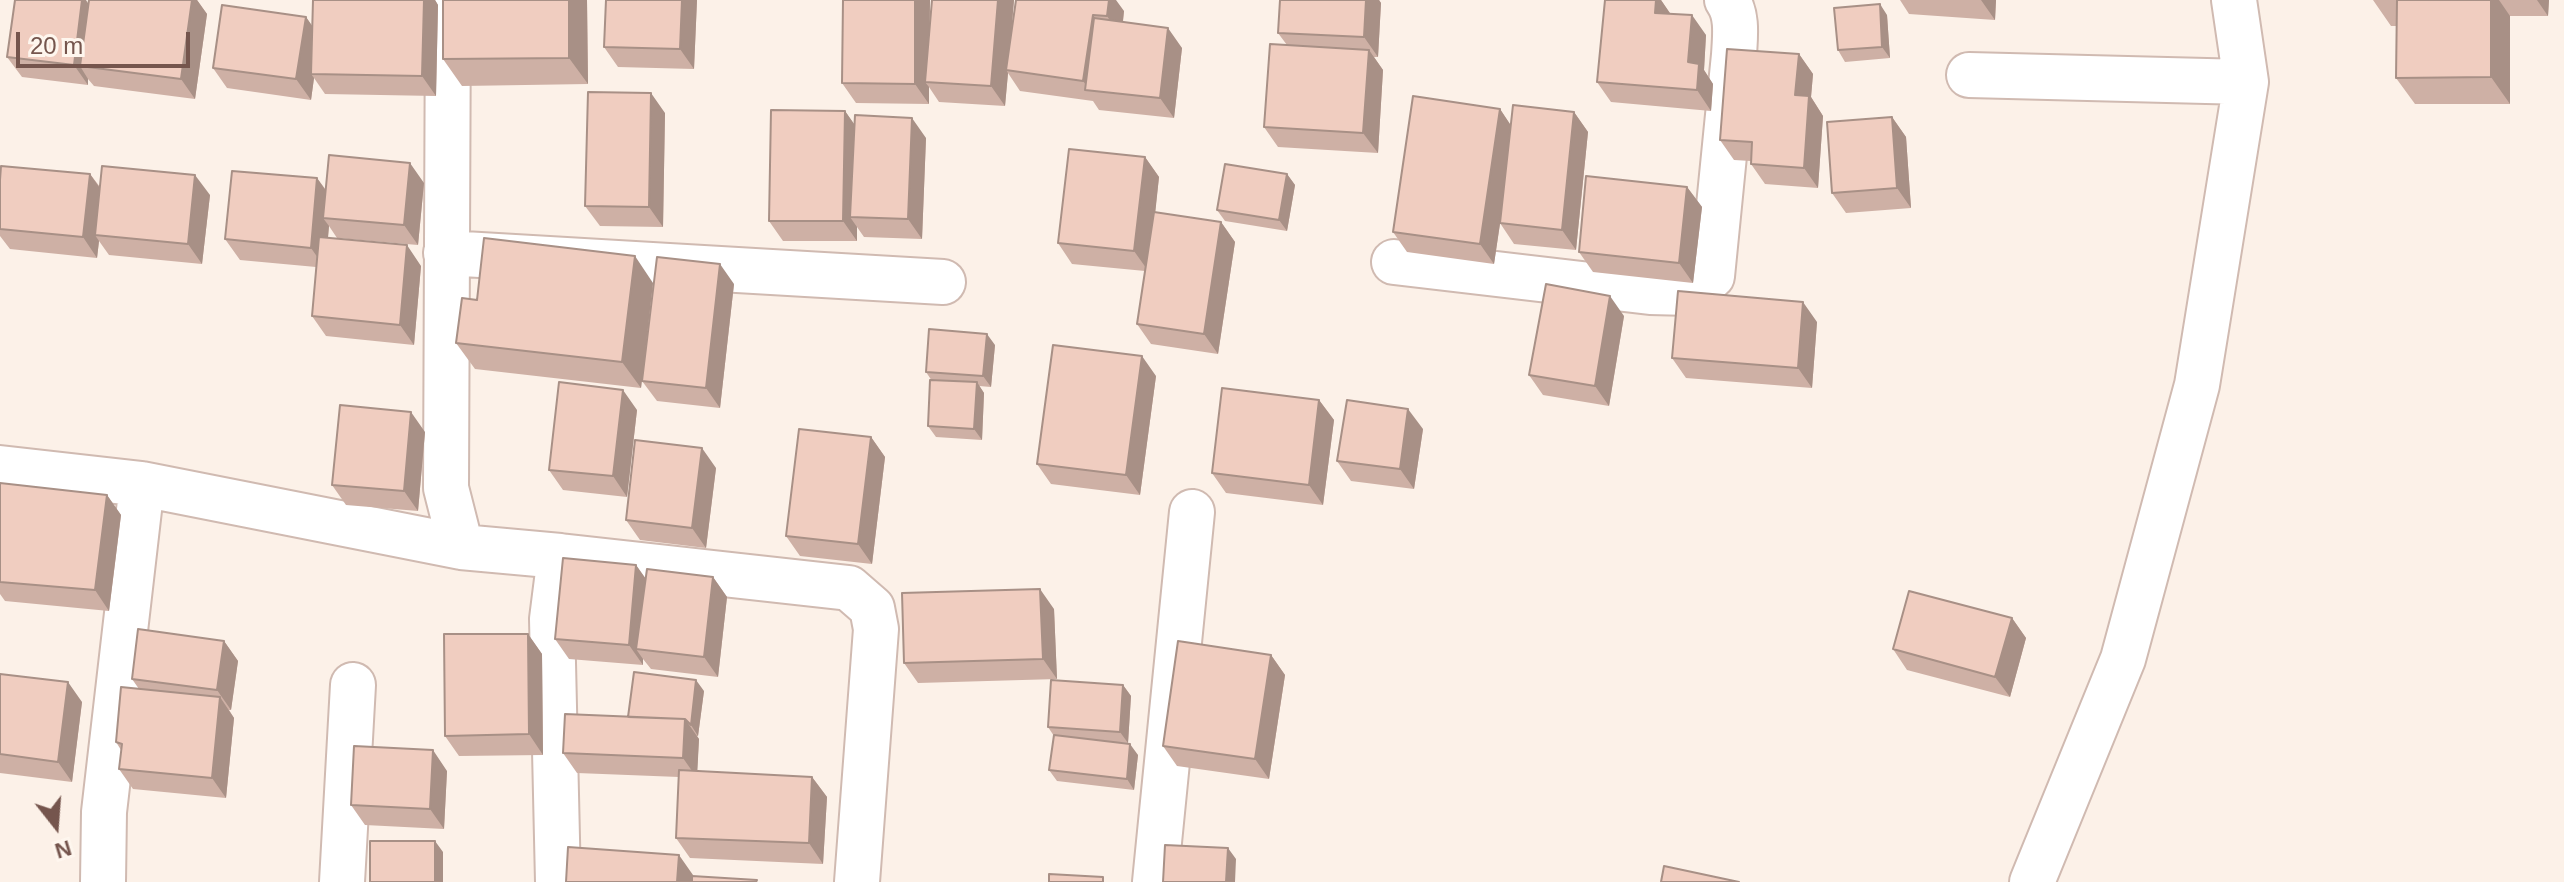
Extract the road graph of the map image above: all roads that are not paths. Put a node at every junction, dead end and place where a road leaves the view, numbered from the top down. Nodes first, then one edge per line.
1 (448, 0) edge
2 (1727, 0) edge
3 (2234, 0) edge
4 (1969, 75) dead end
5 (2246, 82) junction
6 (446, 253) junction
7 (1394, 262) dead end
8 (943, 282) dead end
9 (0, 468) edge
10 (142, 484) junction
11 (1192, 512) dead end
12 (461, 547) junction
13 (560, 556) junction
14 (353, 685) dead end
15 (103, 882) edge
16 (342, 882) edge
17 (558, 882) edge
18 (857, 882) edge
19 (1155, 882) edge
20 (2032, 882) edge

1 - 6 street
2 - 7 street
3 - 5 street
4 - 5 street
5 - 20 street
6 - 8 street
6 - 12 street
9 - 10 street
10 - 12 street
10 - 15 street
11 - 19 street
12 - 13 street
13 - 17 street
13 - 18 street
14 - 16 street

